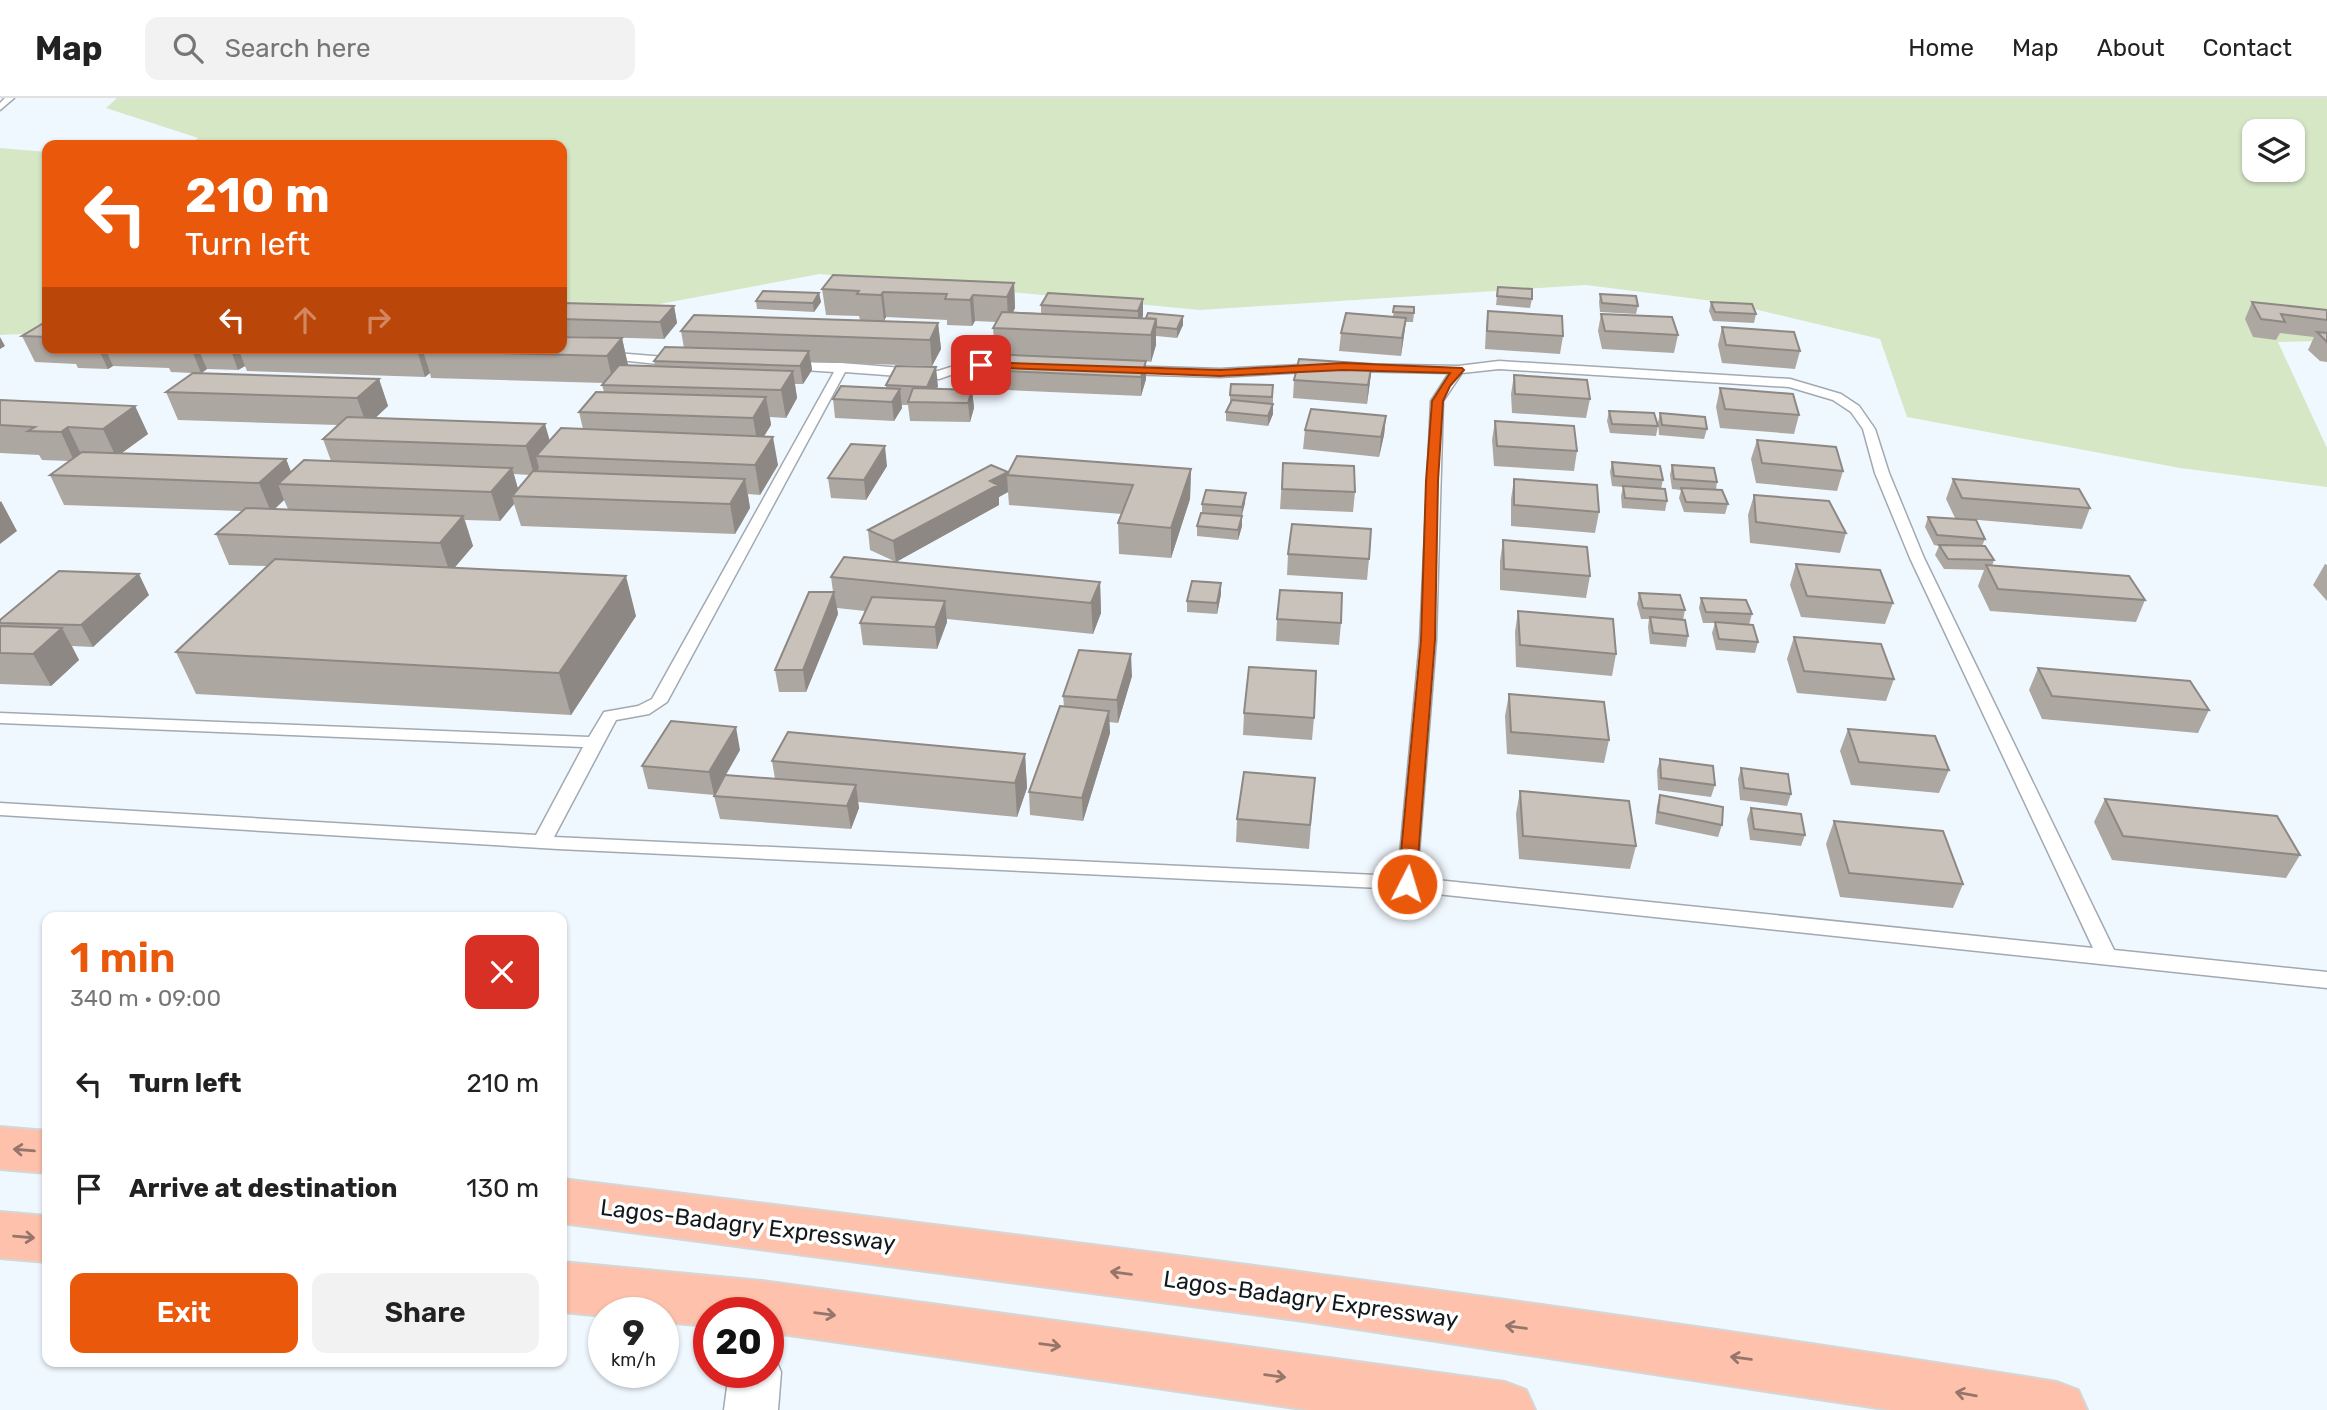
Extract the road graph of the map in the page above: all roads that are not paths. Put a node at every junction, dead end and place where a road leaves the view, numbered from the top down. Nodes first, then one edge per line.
1 (10, 98) edge
2 (0, 108) edge
3 (589, 355) edge
4 (693, 362) edge
5 (1021, 364) edge
6 (774, 365) edge
7 (842, 367) junction
8 (1343, 367) edge
9 (1329, 368) edge
10 (1112, 369) edge
11 (1458, 370) junction
12 (0, 718) edge
13 (594, 743) junction
14 (0, 809) edge
15 (542, 842) junction
16 (1407, 884) junction
17 (2107, 957) junction
18 (2327, 980) edge
19 (0, 1148) edge
20 (42, 1152) edge
21 (567, 1203) edge
22 (0, 1235) edge
23 (42, 1239) edge
24 (567, 1288) edge
25 (693, 1301) edge
26 (784, 1312) edge
27 (753, 1388) edge
28 (1445, 1405) edge
29 (751, 1410) edge
30 (1504, 1410) edge
31 (2057, 1410) edge

1 - 2 lane
3 - 4 lane
5 - 7 lane
6 - 7 lane
7 - 13 lane
8 - 11 lane
9 - 10 lane
11 - 16 lane
11 - 17 lane
12 - 13 lane
13 - 15 lane
14 - 15 lane
15 - 16 lane
16 - 17 lane
17 - 18 lane
20 -> 19 highway
31 -> 21 highway, Lagos-Badagry Expressway
22 -> 23 highway
24 - 25 highway
26 -> 28 highway
27 - 29 street
28 - 30 highway

